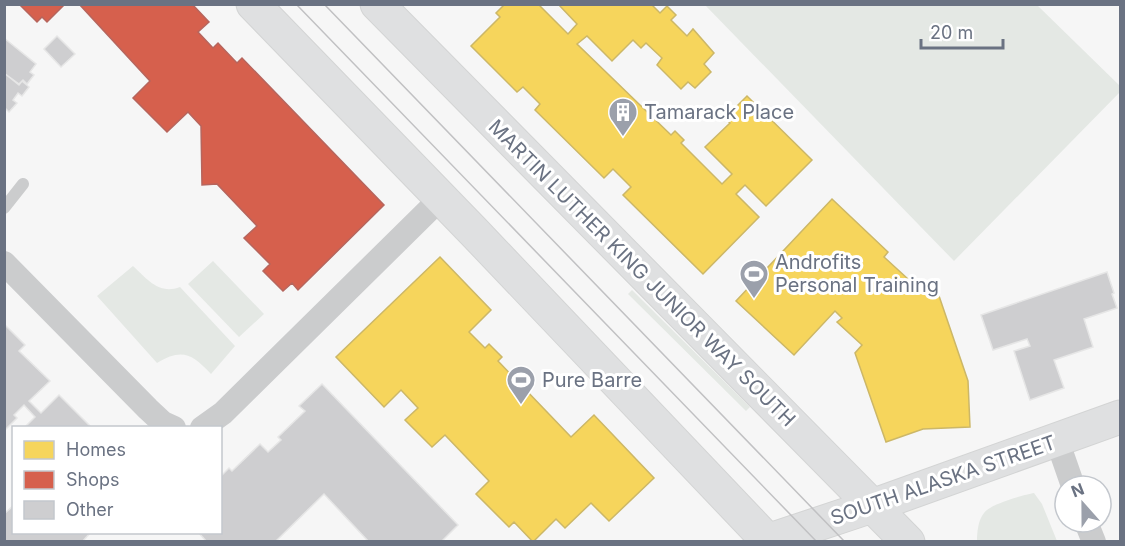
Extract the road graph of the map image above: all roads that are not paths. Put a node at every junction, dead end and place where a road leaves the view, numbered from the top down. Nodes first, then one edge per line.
1 (253, 4) edge
2 (377, 4) edge
3 (23, 184) dead end
4 (440, 199) junction
5 (4, 208) edge
6 (4, 263) edge
7 (1120, 417) edge
8 (170, 426) edge
9 (205, 426) edge
10 (1057, 440) junction
11 (1069, 474) edge
12 (872, 506) junction
13 (767, 541) edge
14 (908, 542) edge

1 - 4 main road
2 - 12 main road, MARTIN LUTHER KING JUNIOR WAY SOUTH
3 - 5 lane
4 - 9 street
4 - 13 main road
6 - 8 street
7 - 10 main road, SOUTH ALASKA STREET
10 - 11 street
10 - 12 main road, SOUTH ALASKA STREET
12 - 13 main road, SOUTH ALASKA STREET
12 - 14 main road, MARTIN LUTHER KING JUNIOR WAY SOUTH

